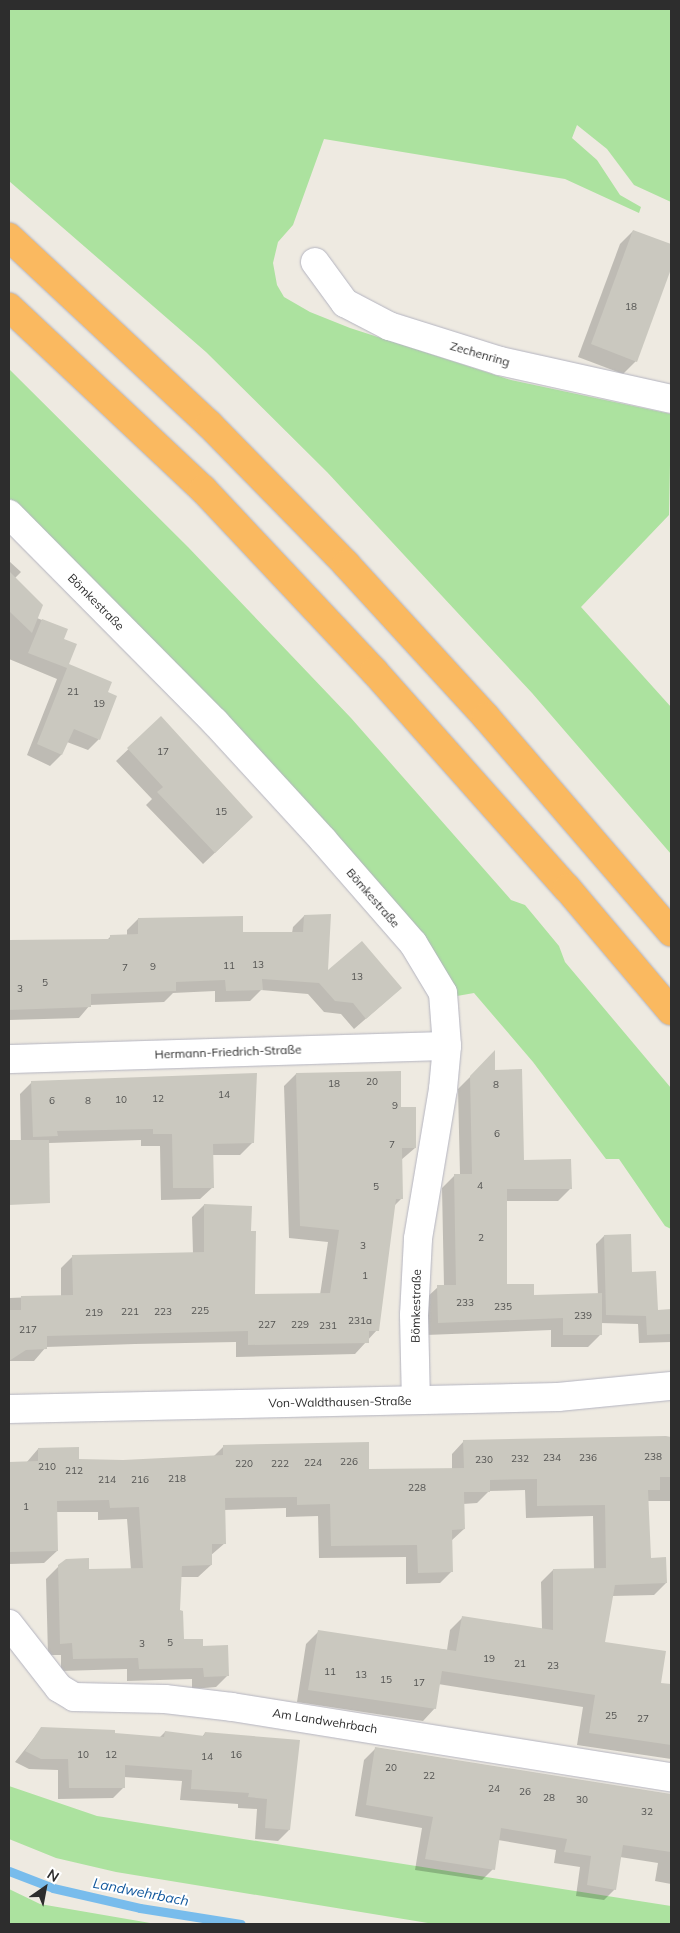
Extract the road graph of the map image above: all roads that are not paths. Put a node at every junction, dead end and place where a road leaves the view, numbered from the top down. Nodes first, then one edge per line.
1 (9, 237) edge
2 (314, 262) dead end
3 (9, 307) edge
4 (671, 399) edge
5 (9, 514) edge
6 (671, 932) edge
7 (671, 1011) edge
8 (447, 1046) junction
9 (9, 1059) edge
10 (671, 1386) edge
11 (416, 1400) junction
12 (9, 1409) edge
13 (9, 1624) edge
14 (671, 1777) edge

1 - 6 highway
2 - 4 street, Zechenring
3 - 7 highway
5 - 8 street, Bömkestraße
8 - 9 street, Hermann-Friedrich-Straße
8 - 11 street, Bömkestraße
10 - 11 street, Von-Waldthausen-Straße
11 - 12 street, Von-Waldthausen-Straße
13 - 14 street, Am Landwehrbach

